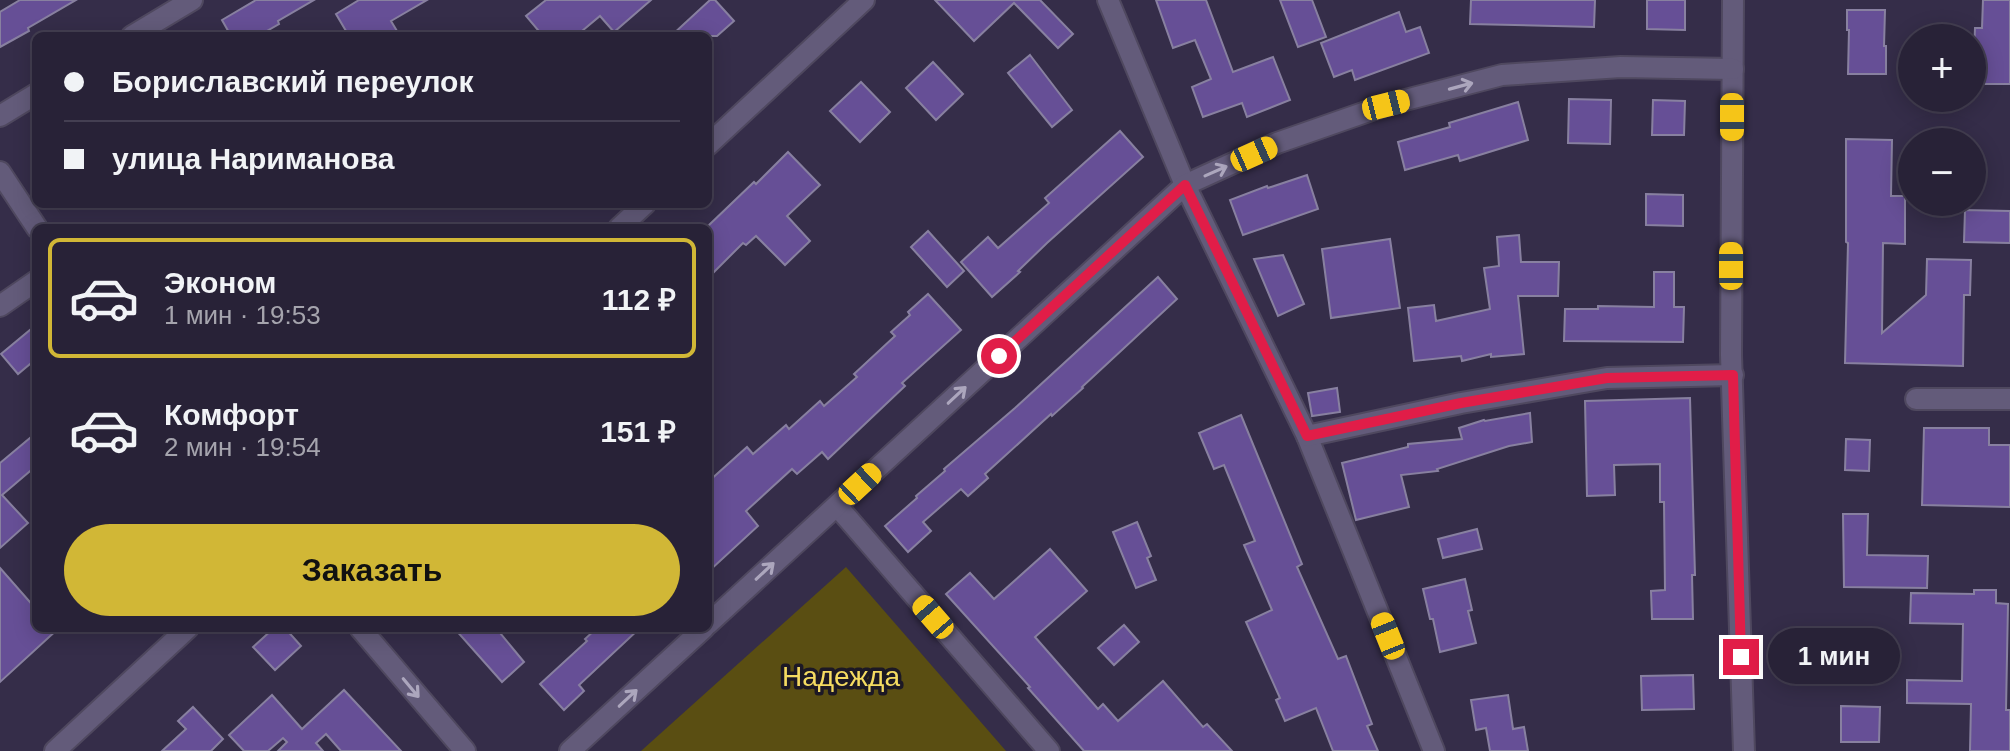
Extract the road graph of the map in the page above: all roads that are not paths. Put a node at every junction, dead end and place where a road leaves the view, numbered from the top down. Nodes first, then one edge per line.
1 (192, 0) edge
2 (864, 0) edge
3 (1108, 0) edge
4 (1733, 0) edge
5 (139, 32) edge
6 (1733, 69) junction
7 (32, 96) edge
8 (0, 116) edge
9 (712, 141) edge
10 (0, 172) edge
11 (1185, 185) junction
12 (641, 208) edge
13 (34, 224) edge
14 (623, 224) edge
15 (32, 284) edge
16 (0, 306) edge
17 (1733, 375) junction
18 (1916, 399) dead end
19 (2010, 399) edge
20 (1307, 436) junction
21 (837, 506) junction
22 (712, 621) edge
23 (184, 632) edge
24 (363, 632) edge
25 (699, 632) edge
26 (55, 751) edge
27 (465, 751) edge
28 (570, 751) edge
29 (1049, 751) edge
30 (1434, 751) edge
31 (1744, 751) edge

1 - 5 street
2 - 9 street
3 - 11 street
4 - 6 street
11 -> 6 street
6 - 17 street
7 - 8 street
10 - 13 street
11 - 20 street
21 -> 11 street
12 - 14 street
15 - 16 street
17 - 20 street
17 - 31 street
18 - 19 street
20 - 30 street
22 -> 21 street
21 - 29 street
23 - 26 street
24 -> 27 street
28 -> 25 street

